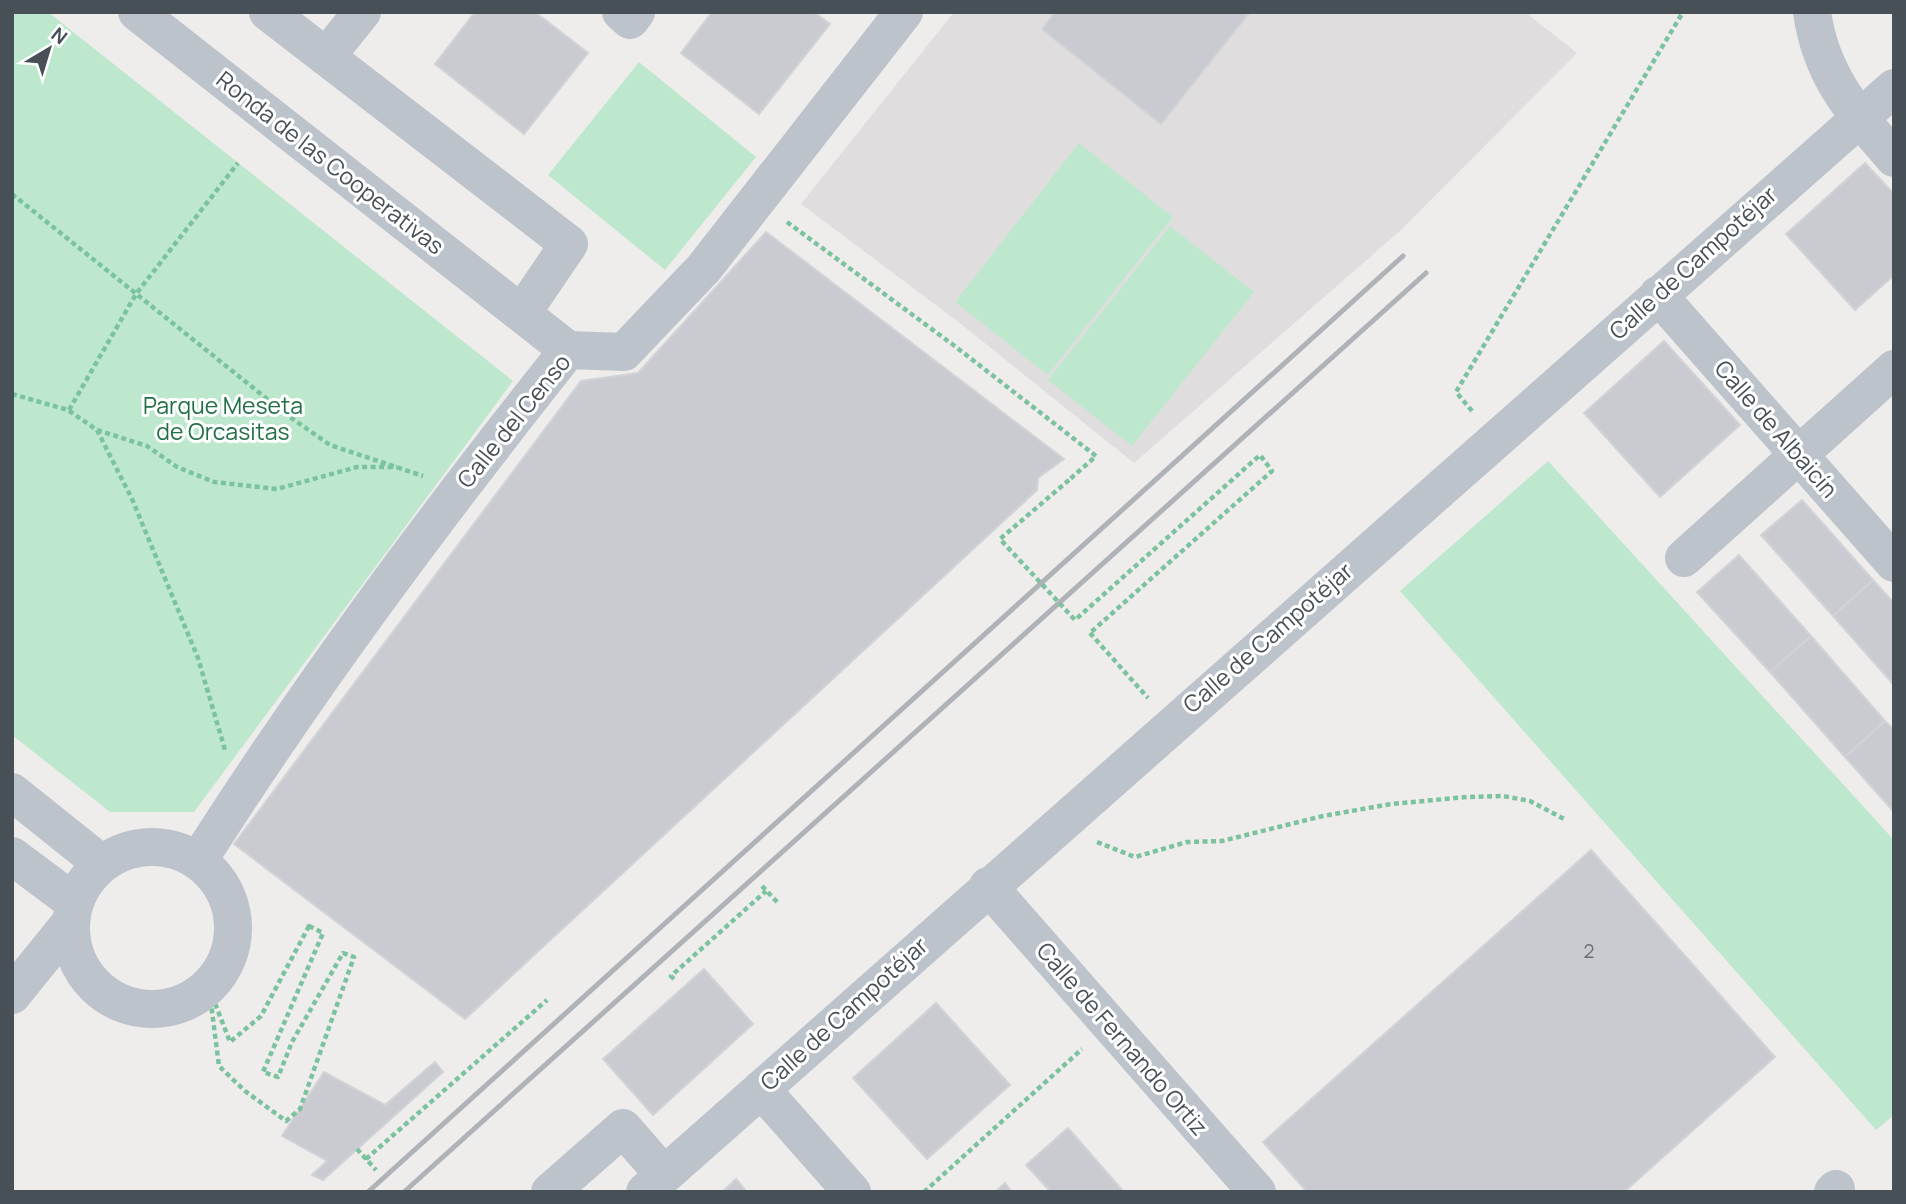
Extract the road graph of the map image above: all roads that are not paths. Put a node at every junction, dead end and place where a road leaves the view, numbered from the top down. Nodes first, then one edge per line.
1 (137, 12) edge
2 (268, 12) edge
3 (362, 12) edge
4 (621, 12) edge
5 (636, 12) edge
6 (904, 12) edge
7 (1812, 12) edge
8 (326, 57) junction
9 (1894, 88) edge
10 (1858, 118) junction
11 (1894, 158) edge
12 (1658, 295) junction
13 (522, 313) junction
14 (568, 350) junction
15 (1894, 369) edge
16 (1798, 455) junction
17 (1685, 558) dead end
18 (1894, 563) edge
19 (12, 792) edge
20 (12, 856) edge
21 (198, 862) junction
22 (102, 864) junction
23 (988, 886) junction
24 (73, 913) junction
25 (12, 995) edge
26 (761, 1089) junction
27 (654, 1183) edge
28 (550, 1192) edge
29 (852, 1192) edge
30 (1257, 1192) edge

1 - 13 street, Ronda de las Cooperativas
2 - 8 street
3 - 8 street
4 - 5 street
6 - 14 street, Calle del Censo
7 - 10 street
8 - 13 street
9 - 10 street, Calle de Campotéjar
10 - 11 street
10 - 12 street, Calle de Campotéjar
12 - 16 street, Calle de Albaicín
12 - 23 street, Calle de Campotéjar
13 - 14 street, Ronda de las Cooperativas
14 - 21 street, Calle del Censo
15 - 16 street
16 - 17 street
16 - 18 street, Calle de Albaicín
19 - 22 street
20 - 24 street
21 - 22 street
21 - 24 street
22 - 24 street
23 - 26 street, Calle de Campotéjar
23 - 30 street, Calle de Fernando Ortiz
24 - 25 street
26 - 27 street, Calle de Campotéjar
26 - 29 street
27 - 28 street

